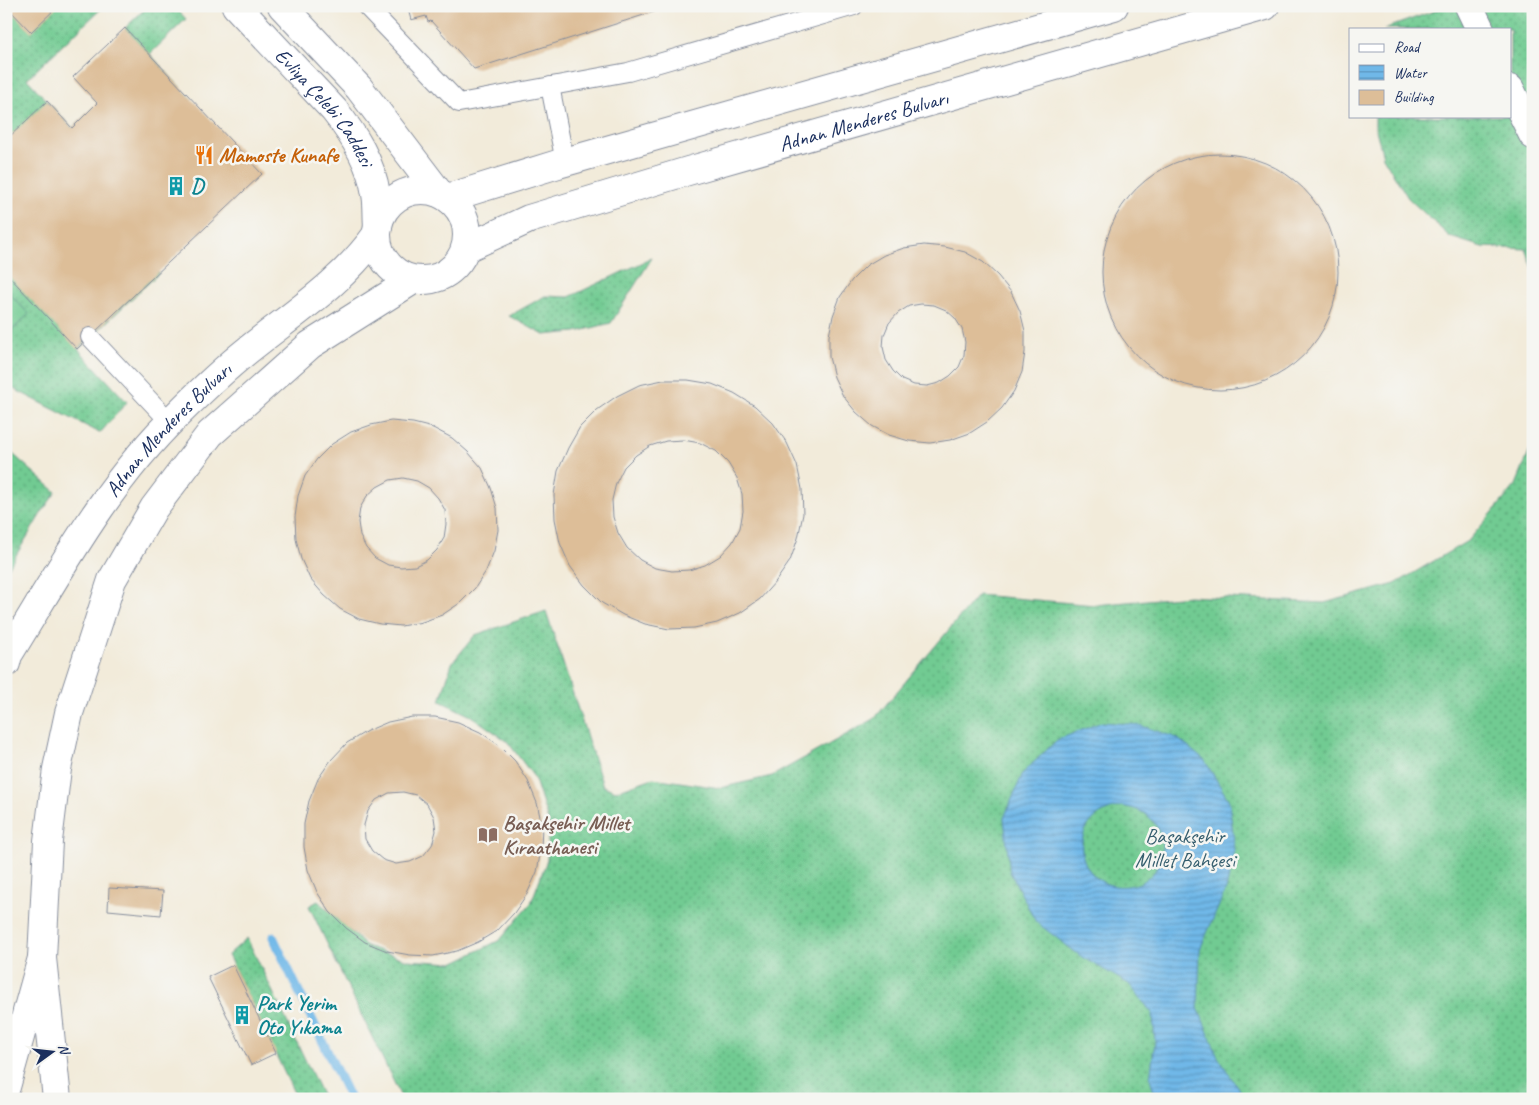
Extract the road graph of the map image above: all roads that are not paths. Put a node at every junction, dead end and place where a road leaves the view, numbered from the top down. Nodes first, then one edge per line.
1 (236, 6) edge
2 (282, 6) edge
3 (366, 6) edge
4 (854, 6) edge
5 (1114, 6) edge
6 (1264, 6) edge
7 (1469, 6) edge
8 (1480, 28) edge
9 (550, 86) junction
10 (1512, 93) edge
11 (1533, 135) edge
12 (565, 162) junction
13 (444, 196) junction
14 (377, 230) junction
15 (466, 248) junction
16 (413, 280) junction
17 (90, 337) dead end
18 (170, 422) junction
19 (9, 645) edge
20 (42, 958) junction
21 (6, 1087) edge
22 (57, 1099) edge

1 - 14 main road, Evliya Çelebi Caddesi
2 - 13 main road, Evliya Çelebi Caddesi
3 - 9 lane
4 - 9 lane
5 - 12 main road, Adnan Menderes Bulvarı
6 - 15 main road, Adnan Menderes Bulvarı
7 - 8 main road
9 - 12 lane
10 - 11 main road
12 - 13 main road, Adnan Menderes Bulvarı
13 - 14 main road
13 - 15 main road
14 - 16 main road
14 - 18 main road, Adnan Menderes Bulvarı
15 - 16 main road
16 - 20 main road
17 - 18 lane
18 - 19 main road, Adnan Menderes Bulvarı
20 - 21 main road
20 - 22 main road

